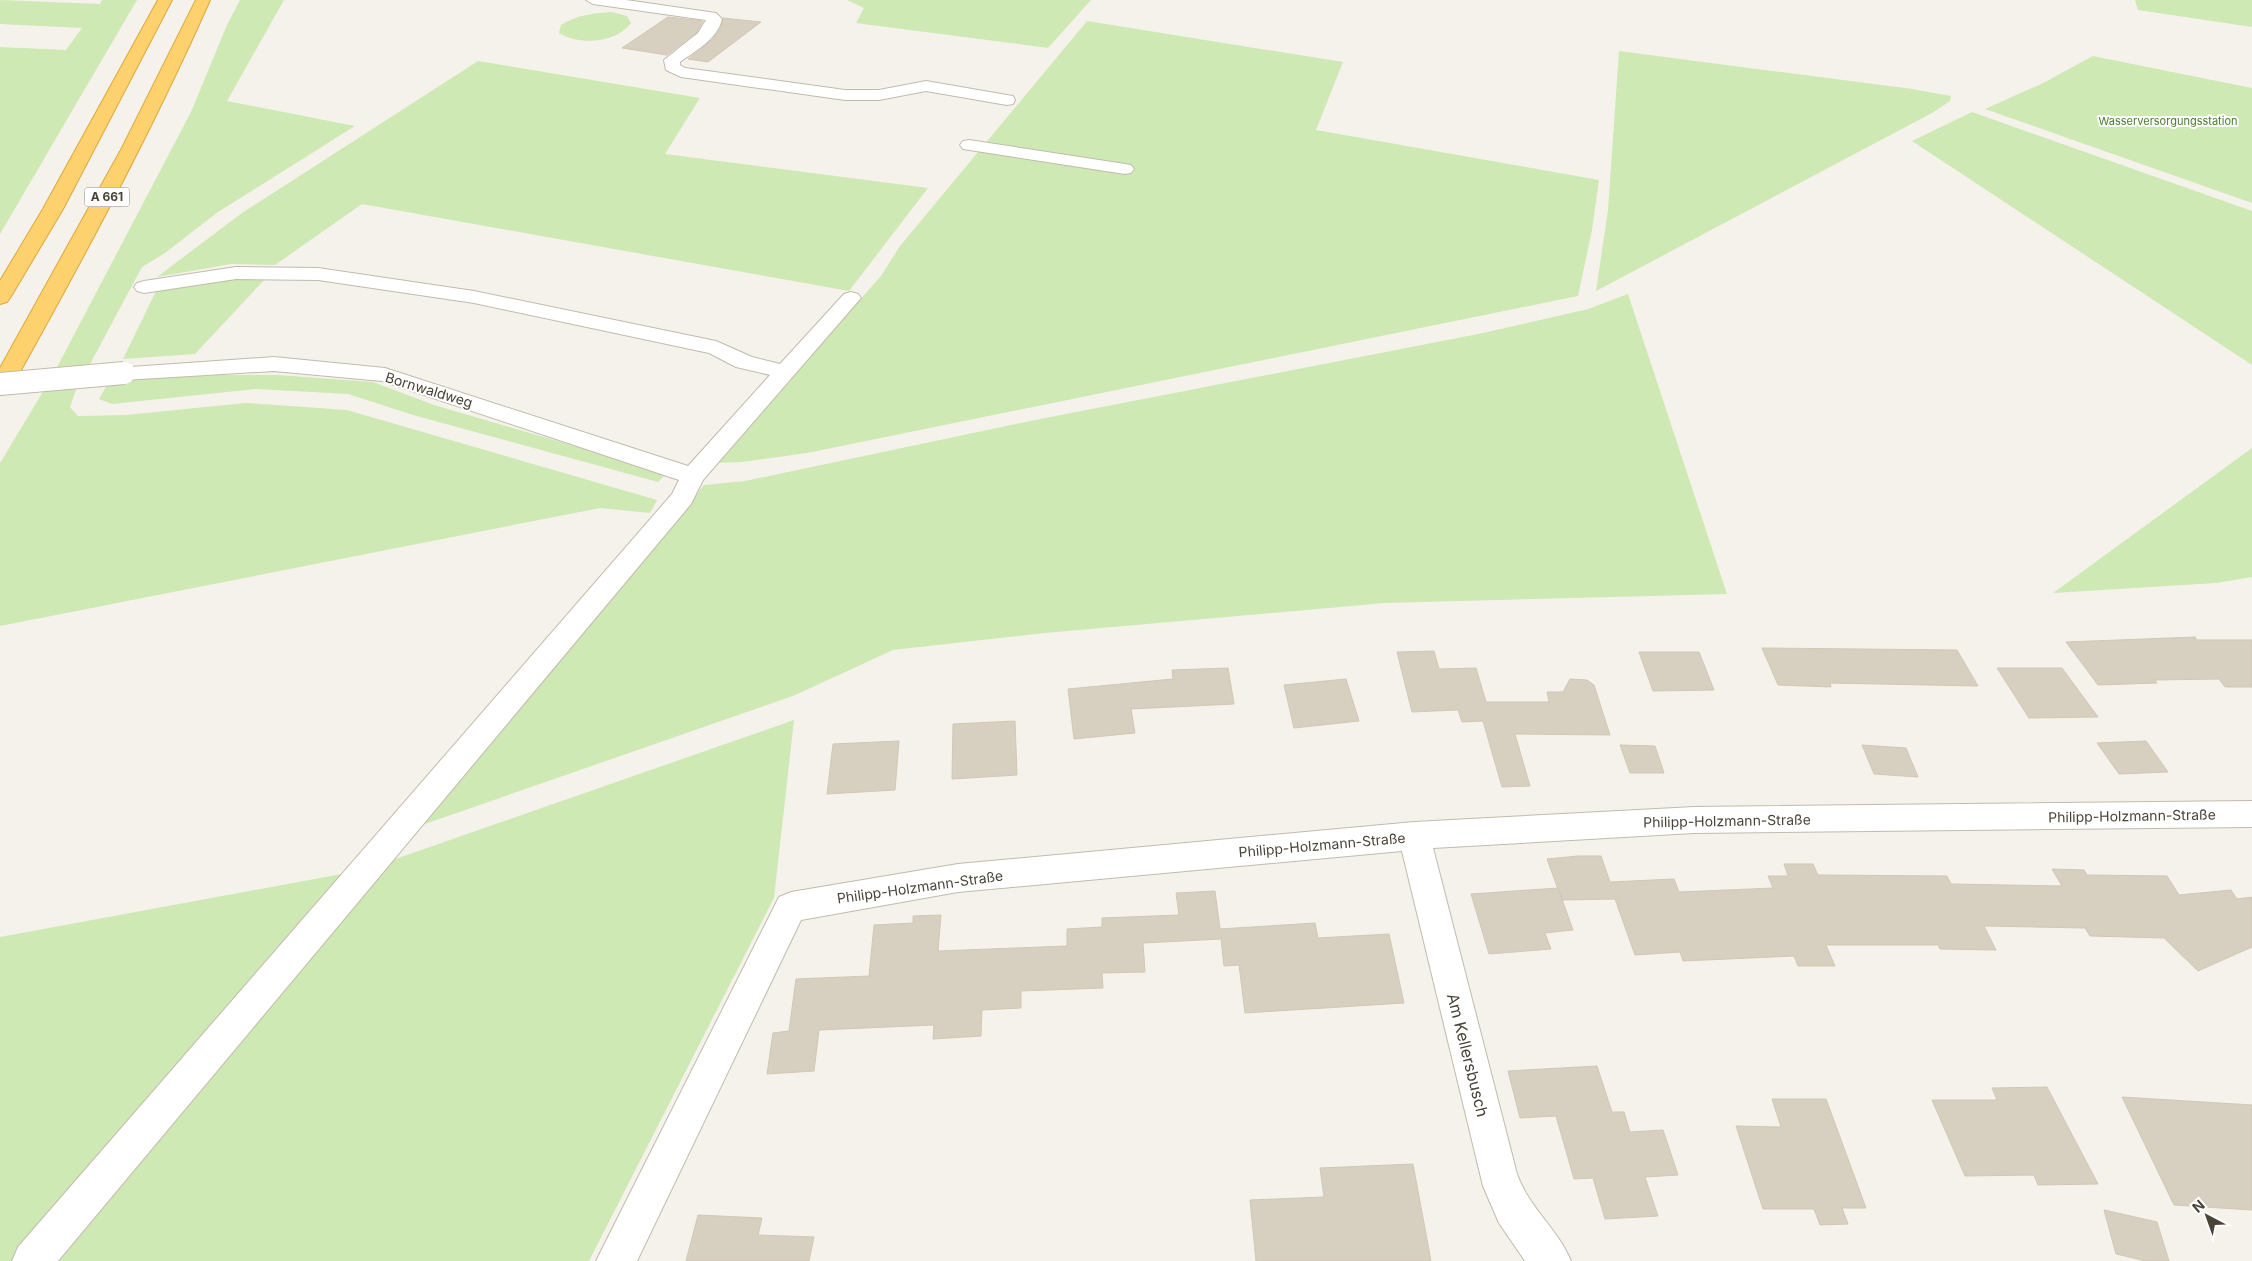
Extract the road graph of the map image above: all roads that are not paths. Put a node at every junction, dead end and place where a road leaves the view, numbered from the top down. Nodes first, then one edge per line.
1 (165, 0) edge
2 (203, 0) edge
3 (593, 0) edge
4 (1007, 100) dead end
5 (969, 145) dead end
6 (1125, 169) dead end
7 (144, 287) dead end
8 (0, 298) edge
9 (852, 298) dead end
10 (785, 372) junction
11 (0, 384) edge
12 (0, 388) edge
13 (693, 476) junction
14 (2252, 814) edge
15 (1414, 836) junction
16 (32, 1261) edge
17 (616, 1261) edge
18 (1551, 1261) edge

1 - 8 highway, A 661
2 - 12 highway, A 661
3 - 4 street
5 - 6 street
7 - 10 street
9 - 10 street
10 - 13 street
11 - 13 street, Bornwaldweg, bridge
13 - 16 street
14 - 15 street, Philipp-Holzmann-Straße
15 - 17 street, Philipp-Holzmann-Straße
15 - 18 street, Am Kellersbusch

